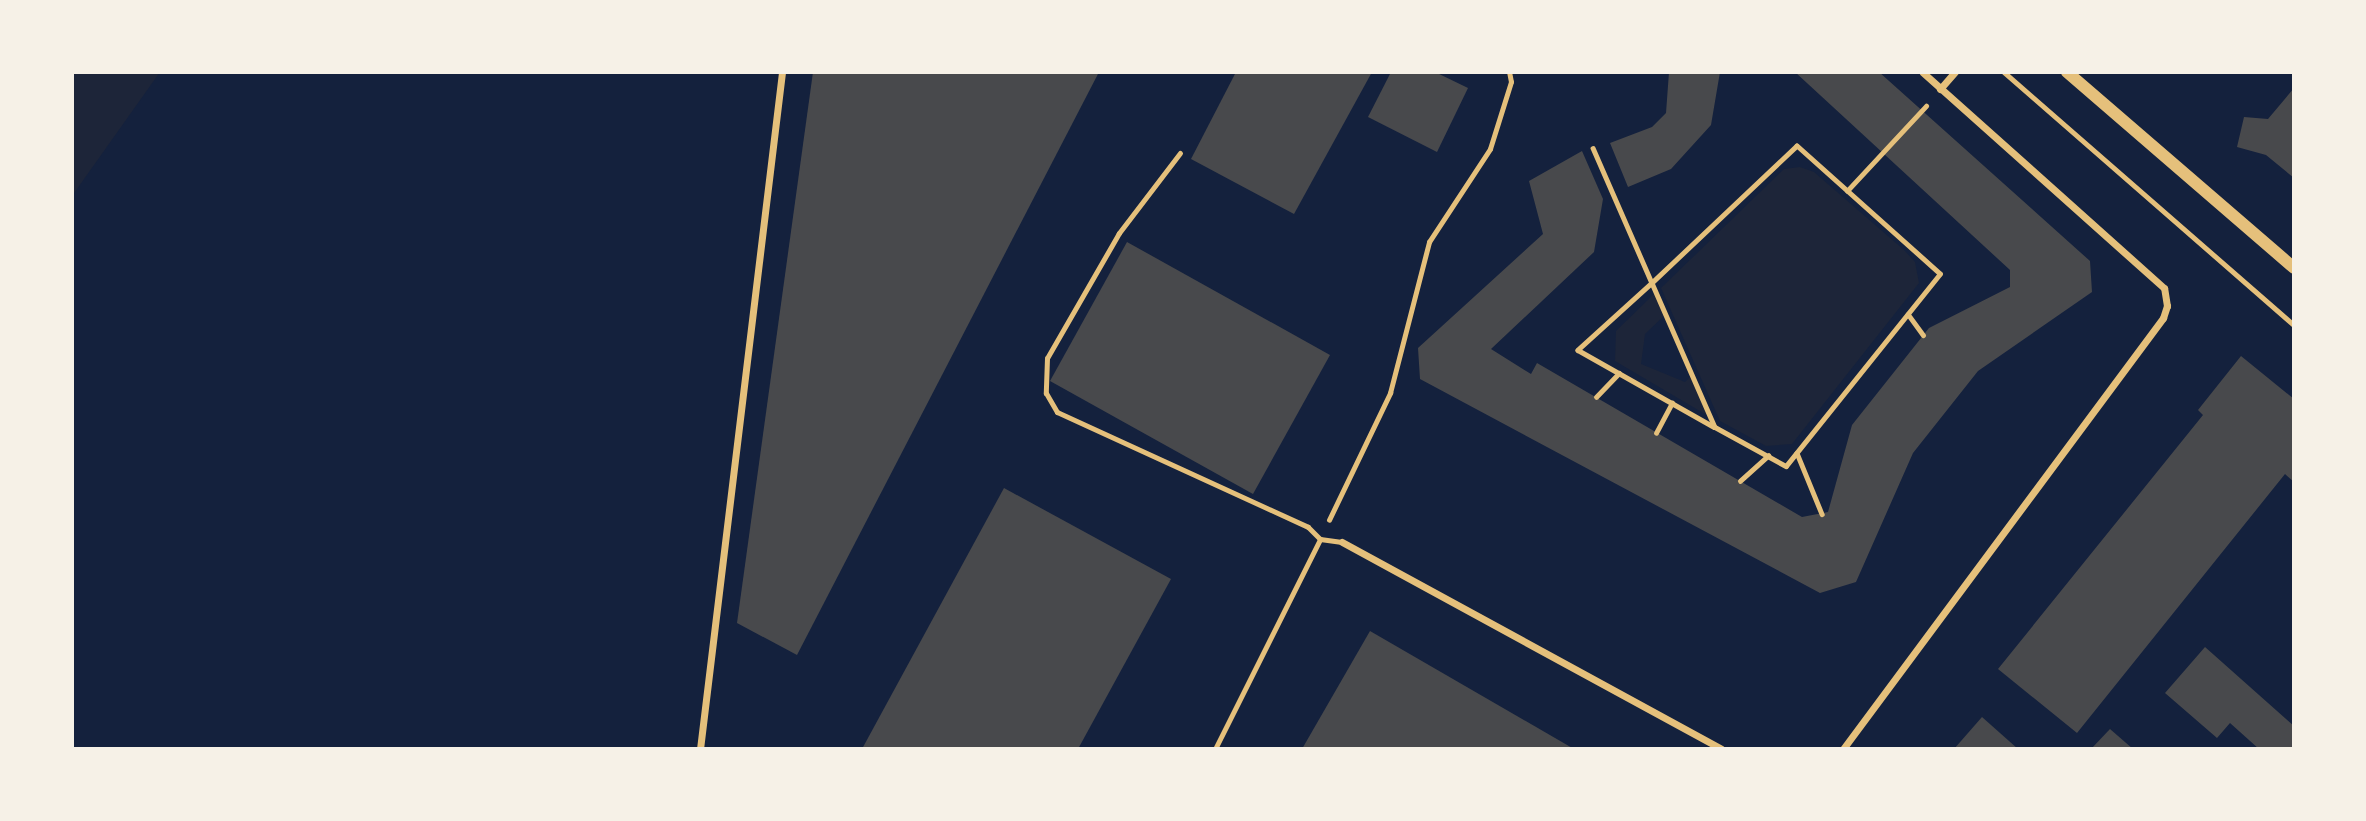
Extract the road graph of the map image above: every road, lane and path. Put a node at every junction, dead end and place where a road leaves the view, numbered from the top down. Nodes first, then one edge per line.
1 (782, 72) edge
2 (1509, 72) edge
3 (1922, 72) edge
4 (1955, 72) edge
5 (2004, 72) edge
6 (2067, 72) edge
7 (1940, 89) junction
8 (1926, 106) dead end
9 (1593, 149) dead end
10 (1180, 153) dead end
11 (1847, 191) junction
12 (2294, 268) edge
13 (1652, 283) junction
14 (1908, 314) junction
15 (2294, 326) edge
16 (1923, 335) dead end
17 (1619, 373) junction
18 (1596, 397) dead end
19 (1672, 403) junction
20 (1714, 427) dead end
21 (1656, 433) dead end
22 (1797, 453) junction
23 (1768, 456) junction
24 (1740, 481) dead end
25 (1822, 514) dead end
26 (1320, 539) junction
27 (1342, 542) joint
28 (700, 749) edge
29 (1215, 749) edge
30 (1721, 749) edge
31 (1843, 749) edge

1 - 28 street
2 - 26 path
3 - 7 street
4 - 7 street
5 - 15 path
6 - 12 street
7 - 31 street
8 - 11 path
9 - 13 path
10 - 26 lane
11 - 13 path
11 - 14 path
13 - 17 path
13 - 23 path
14 - 16 path
14 - 22 path
17 - 18 path
17 - 19 path
19 - 20 path
19 - 21 path
22 - 23 path
22 - 25 path
23 - 24 path
26 - 27 lane
26 - 29 lane
27 - 30 street

